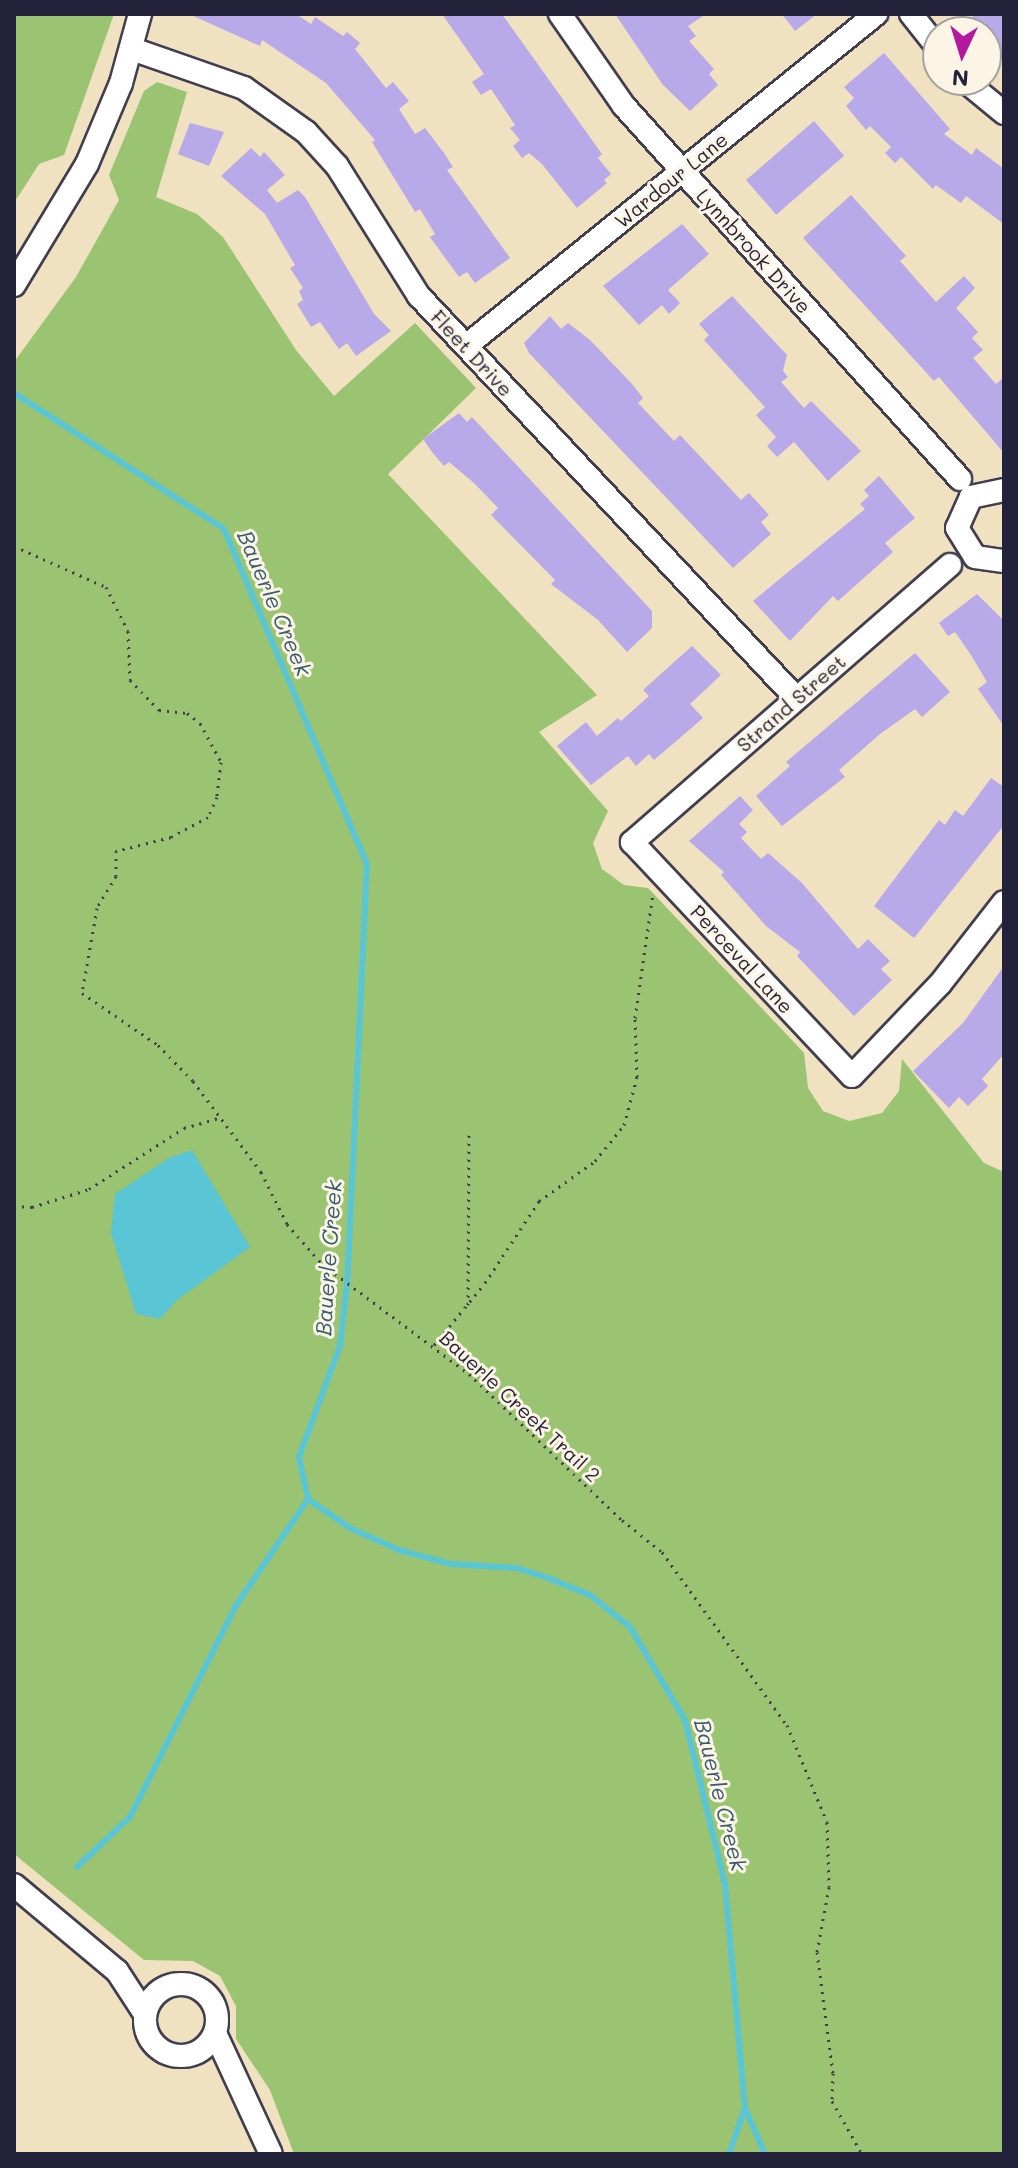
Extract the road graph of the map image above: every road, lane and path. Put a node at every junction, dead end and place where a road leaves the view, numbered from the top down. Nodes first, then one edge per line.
1 (140, 14) edge
2 (560, 14) edge
3 (876, 14) edge
4 (132, 49) junction
5 (983, 96) edge
6 (1004, 113) edge
7 (682, 171) junction
8 (14, 285) edge
9 (466, 346) junction
10 (960, 479) junction
11 (995, 490) edge
12 (963, 506) junction
13 (14, 546) edge
14 (968, 548) junction
15 (1004, 561) edge
16 (796, 698) junction
17 (632, 842) joint
18 (653, 893) dead end
19 (1004, 902) edge
20 (220, 1118) junction
21 (469, 1133) dead end
22 (14, 1206) edge
23 (468, 1305) junction
24 (434, 1345) junction
25 (14, 1885) edge
26 (117, 1971) junction
27 (166, 1987) junction
28 (145, 2014) junction
29 (215, 2033) junction
30 (189, 2056) junction
31 (240, 2082) junction
32 (271, 2154) edge
33 (862, 2154) edge

1 - 4 street
2 - 7 street, Lynnbrook Drive
3 - 7 street, Wardour Lane
4 - 8 street
4 - 9 street, Fleet Drive
5 - 6 street
7 - 9 street, Wardour Lane
7 - 10 street, Lynnbrook Drive
9 - 16 street, Fleet Drive
10 - 11 street, Lynnbrook Drive
10 - 12 street
11 - 12 street
12 - 14 street, Strand Street
13 - 20 path, Bauerle Creek Trail 2
14 - 15 street
14 - 16 street, Strand Street
16 - 17 street, Strand Street
17 - 19 street, Perceval Lane
18 - 23 path
20 - 22 path
20 - 24 path, Bauerle Creek Trail 2
21 - 23 path
23 - 24 path
24 - 33 path, Bauerle Creek Trail 2
25 - 26 street
26 - 27 street
26 - 28 street
27 - 28 street
27 - 29 street
28 - 30 street
29 - 30 street
29 - 31 street
30 - 31 street
31 - 32 street

